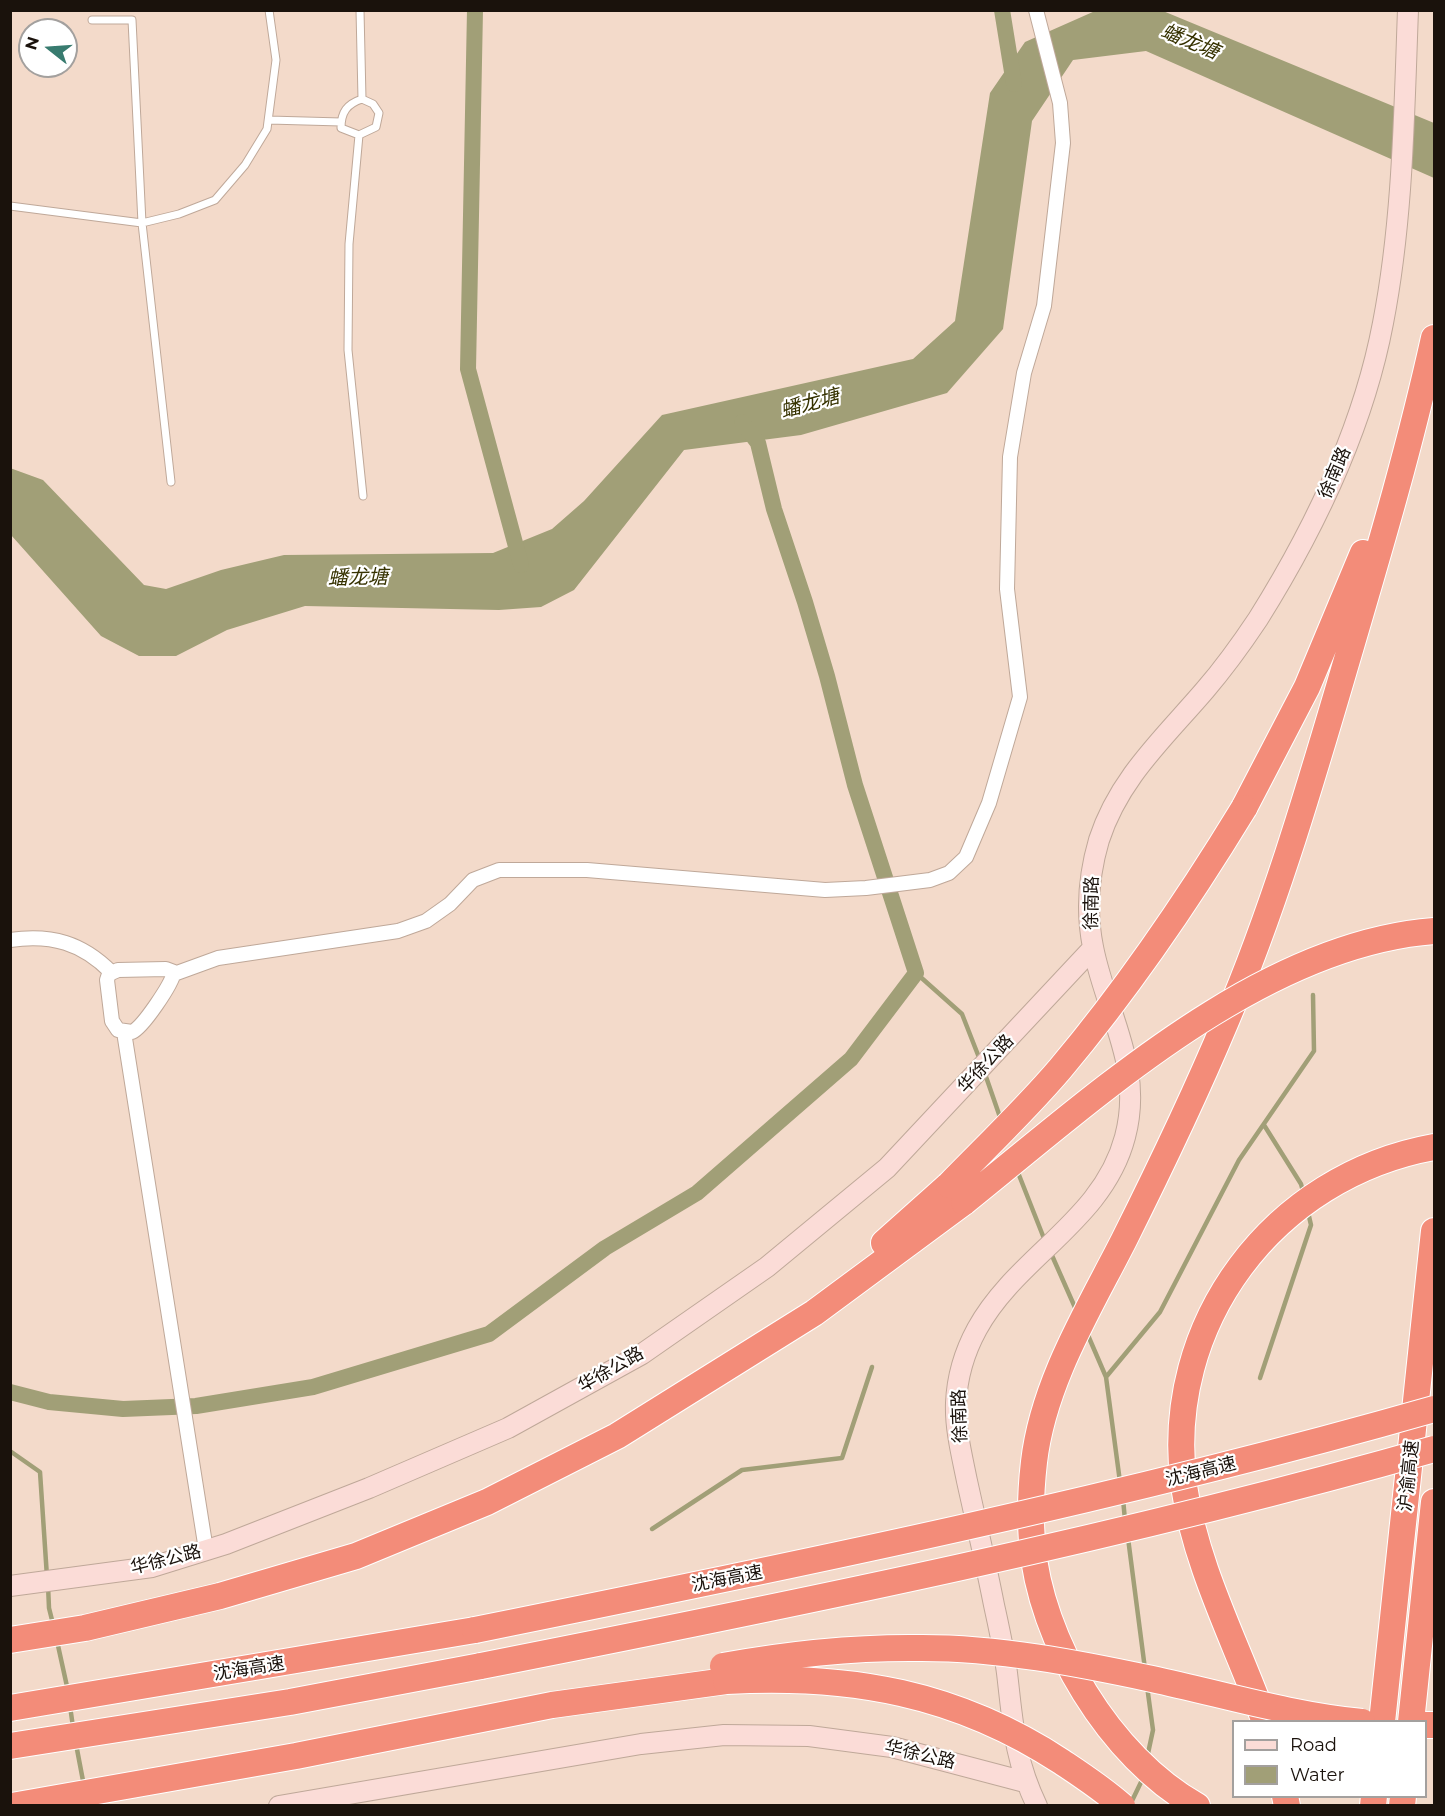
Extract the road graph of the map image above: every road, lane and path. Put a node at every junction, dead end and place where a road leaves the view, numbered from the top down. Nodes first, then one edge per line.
1 (269, 10) edge
2 (360, 10) edge
3 (1036, 10) edge
4 (1408, 10) edge
5 (92, 20) dead end
6 (362, 99) junction
7 (268, 120) junction
8 (341, 122) junction
9 (359, 135) junction
10 (10, 206) edge
11 (142, 223) junction
12 (1434, 330) edge
13 (1434, 338) edge
14 (171, 482) dead end
15 (363, 496) dead end
16 (1430, 931) edge
17 (10, 940) edge
18 (1093, 948) junction
19 (111, 972) junction
20 (174, 974) junction
21 (124, 1032) junction
22 (1434, 1147) edge
23 (956, 1193) junction
24 (1434, 1231) edge
25 (1434, 1409) edge
26 (1434, 1449) edge
27 (1434, 1502) edge
28 (206, 1550) junction
29 (10, 1586) edge
30 (14, 1640) edge
31 (724, 1673) junction
32 (19, 1706) edge
33 (1264, 1720) edge
34 (1348, 1720) edge
35 (1382, 1720) edge
36 (1411, 1720) edge
37 (22, 1744) edge
38 (1025, 1782) junction
39 (12, 1806) edge
40 (279, 1806) edge
41 (1036, 1806) edge
42 (1122, 1806) edge
43 (1197, 1806) edge

1 - 7 lane
2 - 6 lane
3 - 20 street
4 - 18 street, 徐南路
5 - 11 lane
6 - 8 lane
6 - 9 lane
7 - 8 lane
7 - 11 lane
8 - 9 lane
9 - 15 lane
10 - 11 lane
11 - 14 lane
12 - 23 highway, bridge
13 - 43 highway
16 - 23 highway, bridge
17 - 19 street
18 - 28 street, 华徐公路
18 - 38 street, 徐南路
19 - 20 street
19 - 21 street
20 - 21 street
21 - 28 street
22 - 33 highway
23 - 30 highway
24 - 35 highway, 沪渝高速
25 - 32 highway, 沈海高速, bridge
26 - 37 highway, 沈海高速, bridge
27 - 36 highway, 沪渝高速
28 - 29 street, 华徐公路
31 - 34 highway, bridge
31 - 39 highway
31 - 42 highway, bridge
38 - 40 street, 华徐公路
38 - 41 street, 徐南路

